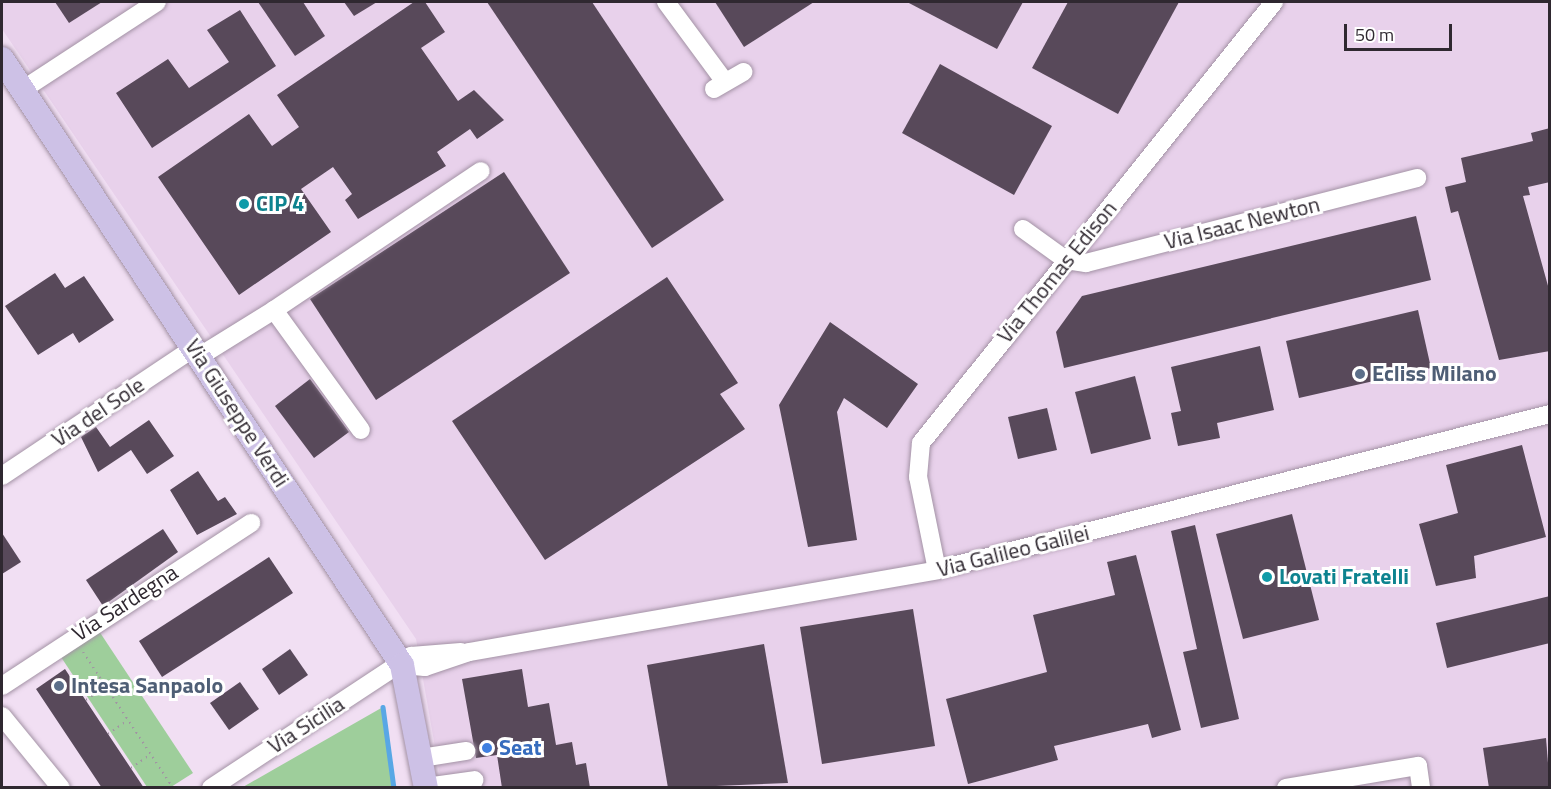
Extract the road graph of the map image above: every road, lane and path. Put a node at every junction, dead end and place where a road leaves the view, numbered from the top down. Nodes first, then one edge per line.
1 (157, 2) edge
2 (666, 2) edge
3 (1274, 2) edge
4 (2, 59) edge
5 (744, 72) dead end
6 (22, 90) junction
7 (481, 171) dead end
8 (1417, 178) dead end
9 (1023, 229) dead end
10 (1066, 260) junction
11 (274, 310) junction
12 (197, 352) junction
13 (1550, 414) edge
14 (361, 430) dead end
15 (2, 476) edge
16 (251, 523) dead end
17 (937, 570) junction
18 (73, 637) junction
19 (402, 665) junction
20 (2, 686) edge
21 (106, 687) junction
22 (86, 700) dead end
23 (2, 716) edge
24 (128, 720) junction
25 (108, 734) dead end
26 (466, 751) dead end
27 (151, 754) junction
28 (421, 758) junction
29 (131, 768) dead end
30 (468, 783) edge
31 (426, 787) edge
32 (61, 788) edge
33 (173, 788) edge
34 (211, 788) edge
35 (1286, 788) edge
36 (1421, 788) edge

1 - 6 street
2 - 5 street
3 - 10 street, Via Thomas Edison
4 - 6 main road, Via Giuseppe Verdi
6 - 12 main road, Via Giuseppe Verdi
7 - 11 street, Via del Sole
8 - 10 street, Via Isaac Newton
9 - 10 street
10 - 17 street, Via Thomas Edison
11 - 12 street, Via del Sole
11 - 14 street
12 - 15 street, Via del Sole
12 - 19 main road, Via Giuseppe Verdi
13 - 17 street, Via Galileo Galilei
16 - 18 street, Via Sardegna
17 - 19 street, Via Galileo Galilei
18 - 20 street, Via Sardegna
18 - 21 path
19 - 28 main road, Via Giuseppe Verdi
19 - 34 street, Via Sicilia
21 - 22 path
21 - 24 path
23 - 32 street
24 - 25 path
24 - 27 path
26 - 28 street
27 - 29 path
27 - 33 path
28 - 31 main road, Via Giuseppe Verdi
30 - 31 street
35 - 36 street

